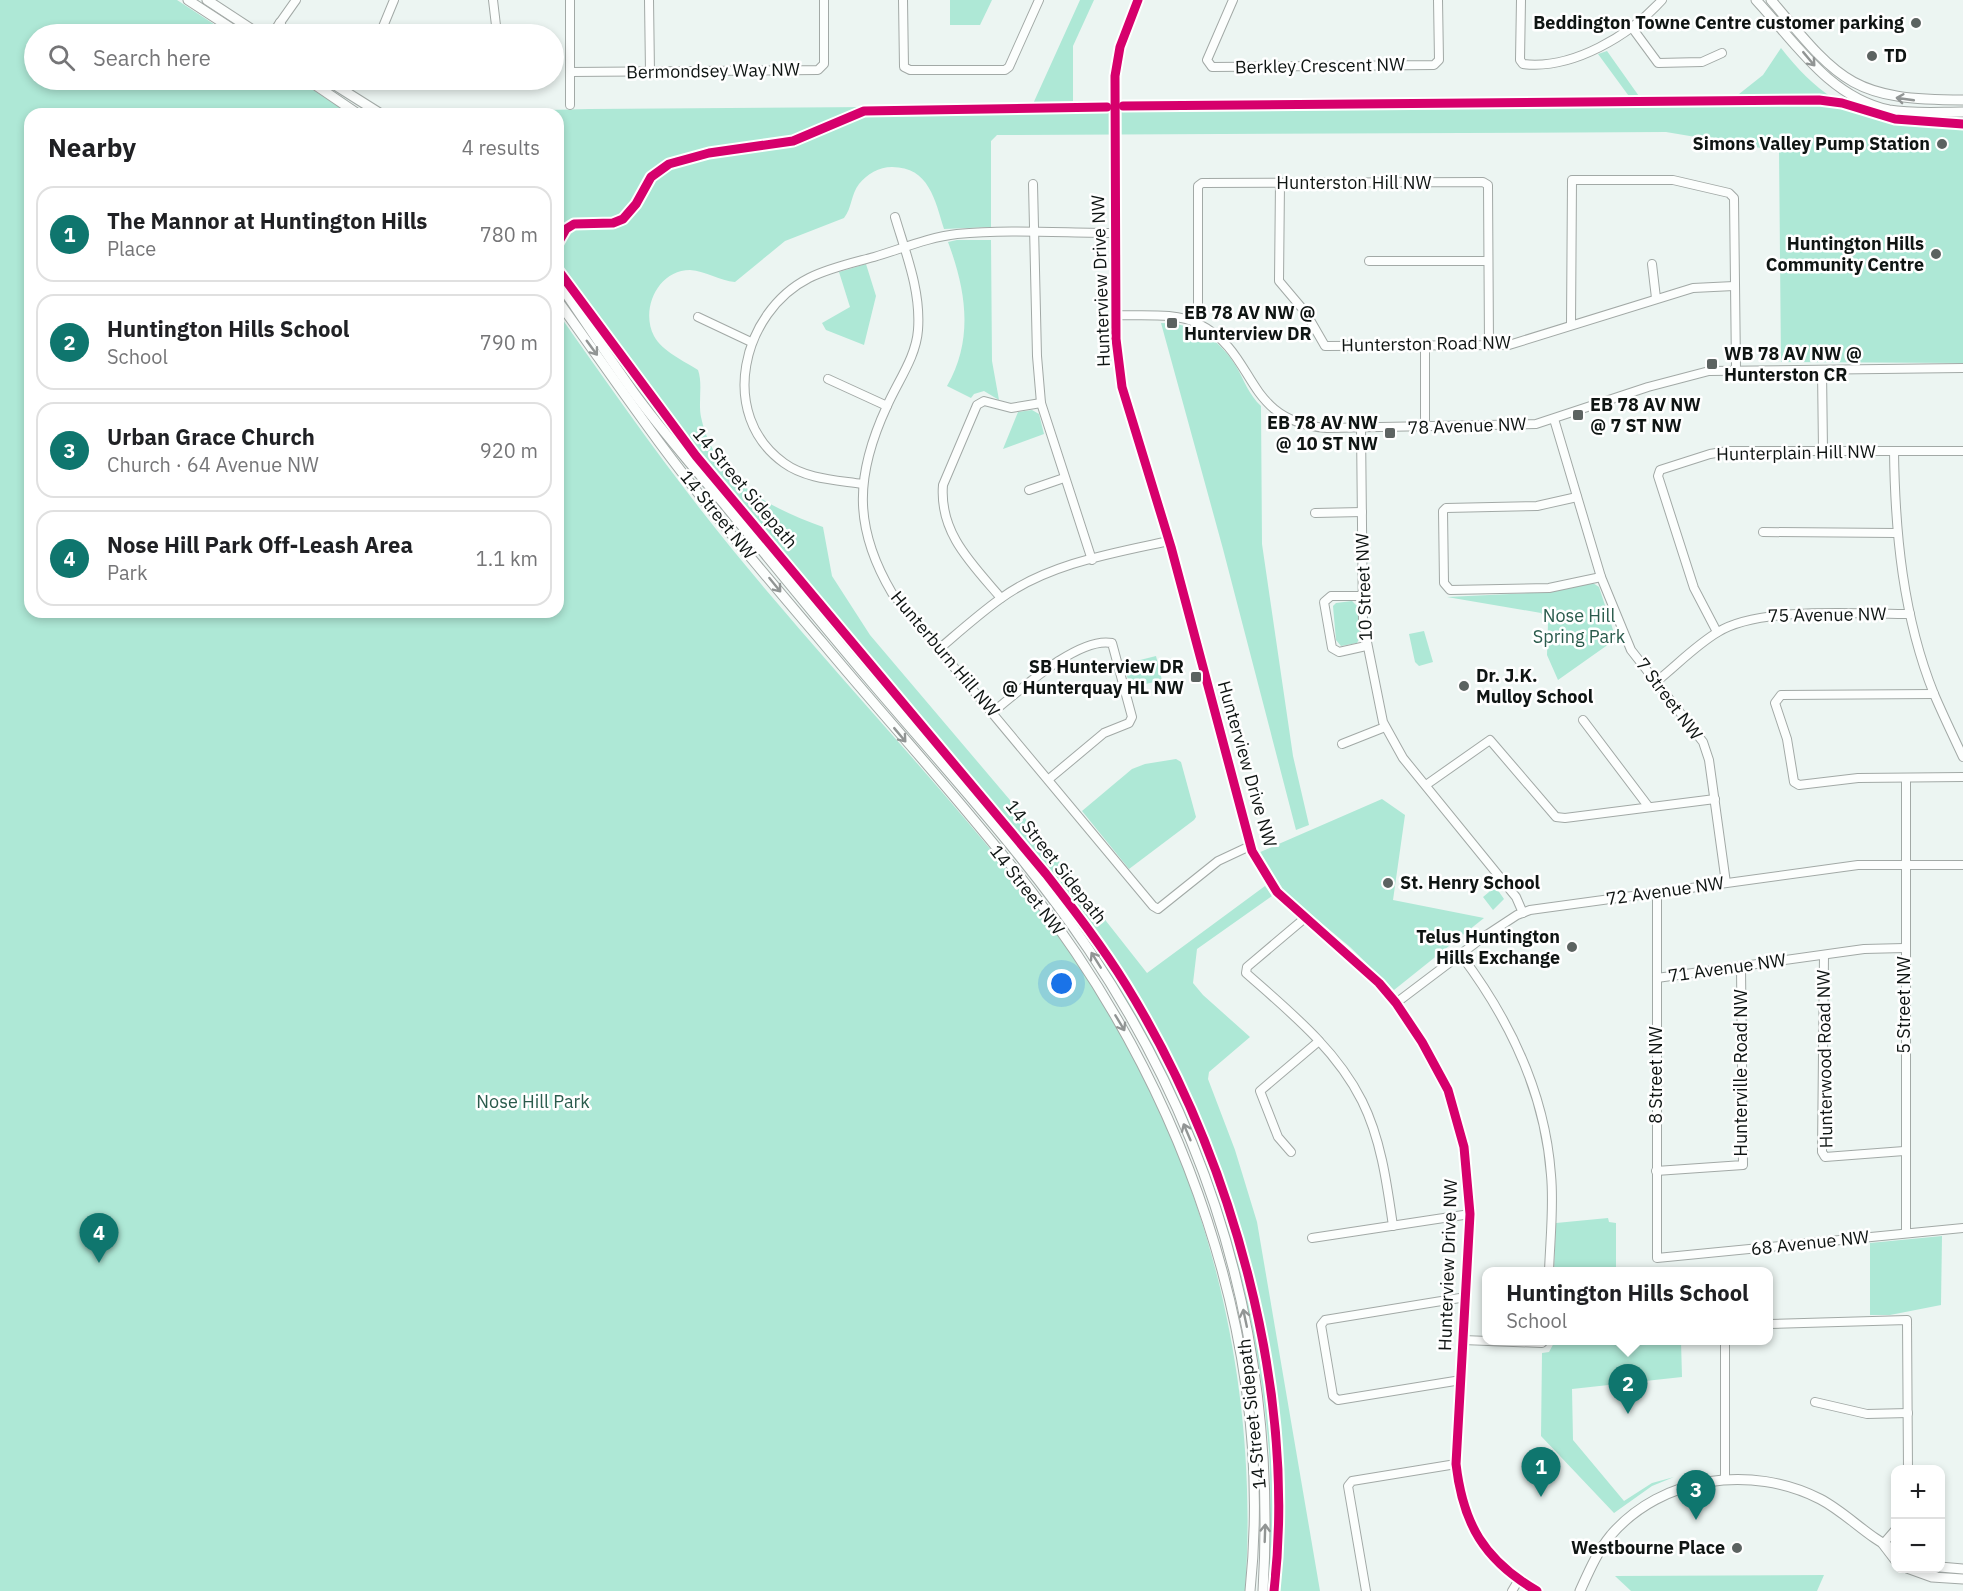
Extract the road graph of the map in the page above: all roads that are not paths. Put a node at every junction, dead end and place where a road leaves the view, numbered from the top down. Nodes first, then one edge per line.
1 (188, 0) edge
2 (207, 0) edge
3 (296, 0) edge
4 (394, 0) edge
5 (493, 0) edge
6 (570, 0) edge
7 (650, 0) edge
8 (824, 0) edge
9 (903, 0) edge
10 (1039, 0) edge
11 (1138, 0) edge
12 (1233, 0) edge
13 (1438, 0) edge
14 (1521, 0) edge
15 (1662, 0) edge
16 (1756, 0) edge
17 (1771, 0) edge
18 (280, 23) edge
19 (225, 24) edge
20 (244, 24) edge
21 (384, 24) edge
22 (496, 24) edge
23 (1633, 28) junction
24 (1722, 53) dead end
25 (570, 72) junction
26 (650, 72) junction
27 (323, 90) edge
28 (343, 90) edge
29 (1963, 100) edge
30 (570, 105) dead end
31 (349, 108) edge
32 (371, 108) edge
33 (1962, 112) edge
34 (1280, 183) junction
35 (1033, 184) dead end
36 (896, 217) dead end
37 (1116, 232) junction
38 (1034, 233) junction
39 (904, 248) junction
40 (1369, 261) dead end
41 (1488, 261) junction
42 (1652, 264) dead end
43 (1734, 286) junction
44 (564, 291) edge
45 (1656, 298) junction
46 (564, 309) edge
47 (1117, 315) junction
48 (698, 317) dead end
49 (1198, 324) junction
50 (1571, 325) junction
51 (751, 342) junction
52 (1425, 345) junction
53 (1489, 345) junction
54 (1736, 369) junction
55 (1963, 369) edge
56 (1822, 370) junction
57 (828, 379) dead end
58 (1041, 403) junction
59 (887, 406) junction
60 (1554, 419) junction
61 (1362, 428) junction
62 (1425, 428) junction
63 (1822, 450) junction
64 (1894, 451) junction
65 (1963, 451) edge
66 (1064, 478) junction
67 (862, 484) junction
68 (1029, 490) dead end
69 (1577, 497) junction
70 (1362, 512) junction
71 (1315, 513) dead end
72 (1763, 532) dead end
73 (1896, 533) junction
74 (1169, 541) junction
75 (1092, 560) junction
76 (1601, 577) junction
77 (1362, 596) junction
78 (1001, 598) junction
79 (1910, 614) junction
80 (1717, 632) junction
81 (1366, 646) junction
82 (939, 649) junction
83 (1657, 681) junction
84 (1934, 694) junction
85 (993, 712) junction
86 (1583, 720) dead end
87 (1385, 727) junction
88 (1342, 744) dead end
89 (1963, 757) edge
90 (1963, 777) edge
91 (1906, 778) junction
92 (1049, 779) junction
93 (1426, 785) junction
94 (1715, 799) junction
95 (1648, 806) junction
96 (1250, 846) junction
97 (1905, 865) junction
98 (1963, 865) edge
99 (1726, 883) junction
100 (1657, 892) junction
101 (1523, 913) junction
102 (1305, 918) junction
103 (1904, 948) junction
104 (1461, 955) junction
105 (1824, 955) junction
106 (1741, 967) junction
107 (1657, 978) junction
108 (1396, 1003) junction
109 (1319, 1041) junction
110 (1904, 1151) junction
111 (1291, 1152) dead end
112 (1656, 1171) junction
113 (1470, 1214) junction
114 (1393, 1226) junction
115 (1963, 1228) edge
116 (1906, 1233) junction
117 (1312, 1238) dead end
118 (1657, 1258) joint
119 (1549, 1267) edge
120 (1466, 1297) junction
121 (1773, 1324) edge
122 (1463, 1340) junction
123 (1482, 1341) edge
124 (1725, 1345) edge
125 (1461, 1380) junction
126 (1815, 1402) dead end
127 (1908, 1413) junction
128 (1456, 1464) junction
129 (1908, 1465) edge
130 (1725, 1480) junction
131 (1891, 1535) edge
132 (1883, 1544) junction
133 (1891, 1548) edge
134 (1891, 1554) edge
135 (1945, 1567) edge
136 (1963, 1569) edge
137 (1920, 1573) edge
138 (1963, 1579) edge
139 (1518, 1581) junction
140 (1250, 1591) edge
141 (1263, 1591) edge
142 (1366, 1591) edge
143 (1512, 1591) edge
144 (1537, 1591) edge
145 (1580, 1591) edge

1 - 19 main road
2 - 20 main road
3 - 18 street
4 - 21 street
5 - 22 street
6 - 25 street
7 - 26 street
8 - 26 street, Bermondsey Way NW
9 - 10 street
11 - 37 street, Hunterview Drive NW
12 - 13 street, Berkley Crescent NW
14 - 23 street
15 - 23 street
16 -> 33 main road
29 -> 17 main road
23 - 24 street
25 - 26 street, Bermondsey Way NW
25 - 30 street
27 - 31 main road
28 - 32 main road
34 - 41 street, Hunterston Hill NW
34 - 49 street, Hunterston Hill NW
34 - 52 street, Hunterston Road NW
35 - 38 street
36 - 39 street, Hunterburn Hill NW
37 - 38 street
37 - 47 street, Hunterview Drive NW
38 - 39 street
38 - 58 street
39 - 51 street
39 - 59 street, Hunterburn Hill NW
40 - 41 street
41 - 53 street, Hunterston Hill NW
42 - 45 street
43 - 45 street, Hunterston Road NW
43 - 50 street
43 - 54 street
141 -> 44 main road, 14 Street NW
45 - 50 street, Hunterston Road NW
46 -> 140 main road, 14 Street NW
47 - 49 street, 78 Avenue NW
47 - 74 street, Hunterview Drive NW
48 - 51 street
49 - 61 street, 78 Avenue NW
50 - 53 street, Hunterston Road NW
51 - 67 street
52 - 53 street, Hunterston Road NW
52 - 62 street
54 - 56 street, 78 Avenue NW
54 - 60 street, 78 Avenue NW
55 - 56 street, 78 Avenue NW
56 - 63 street
57 - 59 street
58 - 66 street
58 - 78 street
59 - 67 street, Hunterburn Hill NW
60 - 62 street, 78 Avenue NW
60 - 69 street, 7 Street NW
61 - 62 street, 78 Avenue NW
61 - 70 street, 10 Street NW
63 - 64 street, Hunterplain Hill NW
63 - 80 street, Hunterplain Hill NW
64 - 65 street, Hunterplain Hill NW
64 - 73 street
66 - 68 street
66 - 75 street
67 - 82 street, Hunterburn Hill NW
69 - 76 street, 7 Street NW
69 - 76 street
70 - 71 street
70 - 77 street, 10 Street NW
72 - 73 street
73 - 79 street
74 - 75 street
74 - 96 street, Hunterview Drive NW
75 - 78 street
76 - 83 street, 7 Street NW
77 - 81 street, 10 Street NW
77 - 81 street
78 - 82 street
79 - 80 street, 75 Avenue NW
79 - 84 street
80 - 83 street, 75 Avenue NW
81 - 87 street, 10 Street NW
82 - 85 street, Hunterburn Hill NW
83 - 94 street, 7 Street NW
84 - 89 street
84 - 91 street
85 - 92 street, Hunterburn Hill NW
85 - 92 street
86 - 95 street
87 - 88 street
87 - 93 street, 10 Street NW
90 - 91 street
91 - 97 street, 5 Street NW
92 - 96 street, Hunterburn Hill NW
93 - 95 street
93 - 101 street, 10 Street NW
94 - 95 street
94 - 99 street, 7 Street NW
96 - 102 street, Hunterview Drive NW
97 - 98 street, 72 Avenue NW
97 - 99 street, 72 Avenue NW
97 - 103 street, 5 Street NW
99 - 100 street, 72 Avenue NW
100 - 101 street, 72 Avenue NW
100 - 107 street, 8 Street NW
101 - 104 street, 72 Avenue NW
102 - 108 street, Hunterview Drive NW
102 - 109 street
103 - 105 street, 71 Avenue NW
103 - 110 street, 5 Street NW
104 - 108 street, 72 Avenue NW
104 - 119 street
105 - 106 street, 71 Avenue NW
105 - 110 street, Hunterwood Road NW
106 - 107 street, 71 Avenue NW
106 - 112 street, Hunterville Road NW
107 - 112 street, 8 Street NW
108 - 113 street, Hunterview Drive NW
109 - 111 street
109 - 114 street
110 - 116 street, 5 Street NW
112 - 118 street, 8 Street NW
113 - 114 street
113 - 120 street, Hunterview Drive NW
114 - 117 street
115 - 116 street, 68 Avenue NW
116 - 118 street, 68 Avenue NW
120 - 122 street, Hunterview Drive NW
120 - 125 street
121 - 127 street
122 - 123 street
122 - 125 street, Hunterview Drive NW
124 - 130 street
125 - 128 street, Hunterview Drive NW
126 - 127 street
127 - 129 street
128 - 139 street, Hunterview Drive NW
128 - 142 street
130 - 132 main road
130 - 145 main road
131 - 132 street
132 - 133 main road
132 - 134 main road
135 - 136 main road
137 - 138 main road
139 - 143 street
139 - 144 street, Hunterview Drive NW

